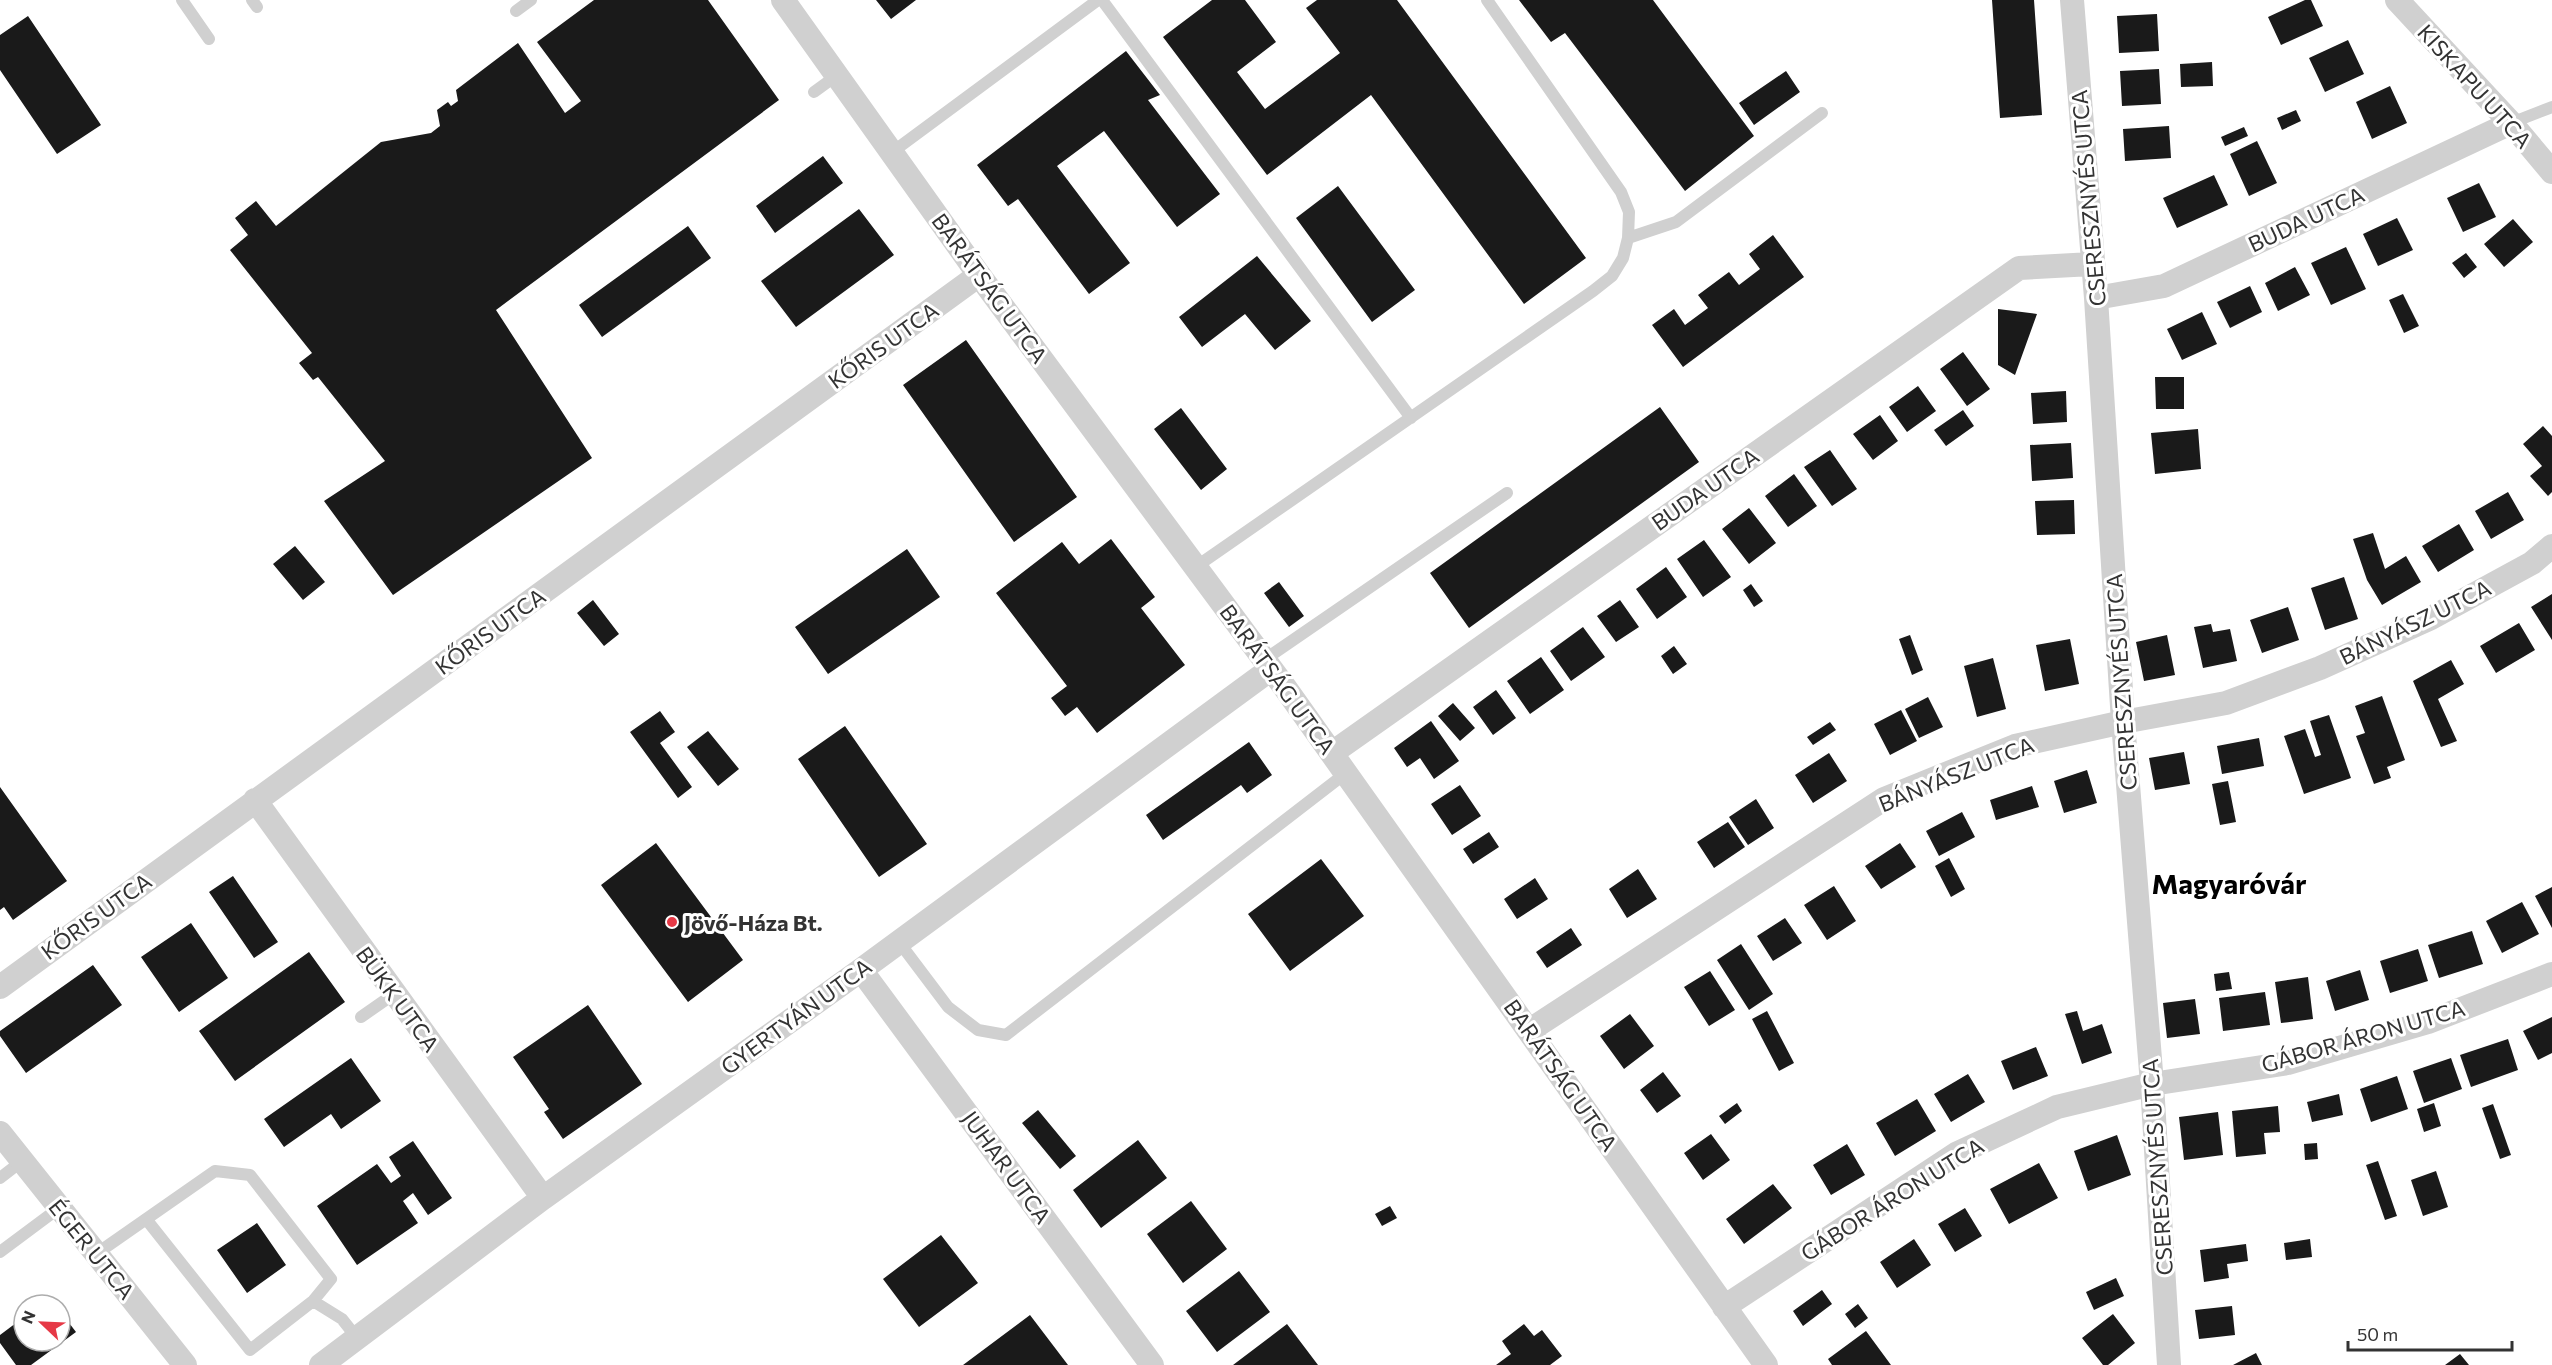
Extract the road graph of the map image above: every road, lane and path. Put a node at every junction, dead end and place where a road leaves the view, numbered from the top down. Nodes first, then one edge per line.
1 (182, 0) edge
2 (531, 0) edge
3 (783, 0) edge
4 (1098, 0) edge
5 (1102, 0) edge
6 (1487, 0) edge
7 (2072, 0) edge
8 (2397, 0) edge
9 (516, 11) dead end
10 (209, 39) dead end
11 (836, 76) junction
12 (814, 92) dead end
13 (2552, 106) edge
14 (1822, 113) dead end
15 (2511, 123) junction
16 (891, 153) junction
17 (2552, 172) edge
18 (1628, 238) junction
19 (2092, 264) junction
20 (979, 275) junction
21 (2096, 298) junction
22 (1411, 418) junction
23 (1507, 493) dead end
24 (2552, 546) edge
25 (1197, 566) junction
26 (1268, 664) junction
27 (2123, 722) junction
28 (1332, 753) junction
29 (1346, 773) junction
30 (255, 800) junction
31 (899, 942) junction
32 (861, 970) junction
33 (2552, 974) edge
34 (0, 987) edge
35 (394, 994) junction
36 (361, 1017) dead end
37 (1530, 1030) junction
38 (2152, 1084) junction
39 (0, 1133) edge
40 (22, 1161) junction
41 (0, 1178) edge
42 (543, 1198) junction
43 (59, 1208) junction
44 (146, 1219) junction
45 (0, 1252) edge
46 (96, 1254) junction
47 (313, 1301) junction
48 (1724, 1307) junction
49 (357, 1338) junction
50 (185, 1365) edge
51 (321, 1365) edge
52 (1152, 1365) edge
53 (1766, 1365) edge
54 (2169, 1365) edge

1 - 10 lane
2 - 9 lane
3 - 11 street, BARÁTSÁG UTCA
4 - 16 lane
5 - 22 lane
6 - 18 lane
7 - 19 street, CSERESZNYÉS UTCA
8 - 15 street, KISKAPU UTCA
11 - 12 lane
11 - 16 street, BARÁTSÁG UTCA
13 - 15 lane
14 - 18 lane
15 - 17 street, KISKAPU UTCA
15 - 21 street, BUDA UTCA
16 - 20 street, BARÁTSÁG UTCA
18 - 22 lane
19 - 21 street, CSERESZNYÉS UTCA
19 - 28 street, BUDA UTCA
20 - 25 street, BARÁTSÁG UTCA
20 - 30 street, KŐRIS UTCA
21 - 27 street, CSERESZNYÉS UTCA
22 - 25 lane
23 - 26 lane
24 - 27 street, BÁNYÁSZ UTCA
25 - 26 street, BARÁTSÁG UTCA
26 - 28 street, BARÁTSÁG UTCA
26 - 31 street, GYERTYÁN UTCA
27 - 37 street, BÁNYÁSZ UTCA
27 - 38 street, CSERESZNYÉS UTCA
28 - 29 street, BARÁTSÁG UTCA
29 - 31 lane
29 - 37 street, BARÁTSÁG UTCA
30 - 34 street, KŐRIS UTCA
30 - 35 street, BÜKK UTCA
31 - 32 street, GYERTYÁN UTCA
32 - 42 street, GYERTYÁN UTCA
32 - 52 street, JUHAR UTCA
33 - 38 street, GÁBOR ÁRON UTCA
35 - 36 lane
35 - 42 street, BÜKK UTCA
37 - 48 street, BARÁTSÁG UTCA
38 - 48 street, GÁBOR ÁRON UTCA
38 - 54 street, CSERESZNYÉS UTCA
39 - 40 street, ÉGER UTCA
40 - 41 lane
40 - 43 street, ÉGER UTCA
42 - 49 street, GYERTYÁN UTCA
43 - 45 lane
43 - 46 street, ÉGER UTCA
44 - 46 lane
44 - 47 lane
44 - 47 lane
46 - 50 street, ÉGER UTCA
47 - 49 lane
48 - 53 street, BARÁTSÁG UTCA
49 - 51 street, GYERTYÁN UTCA

